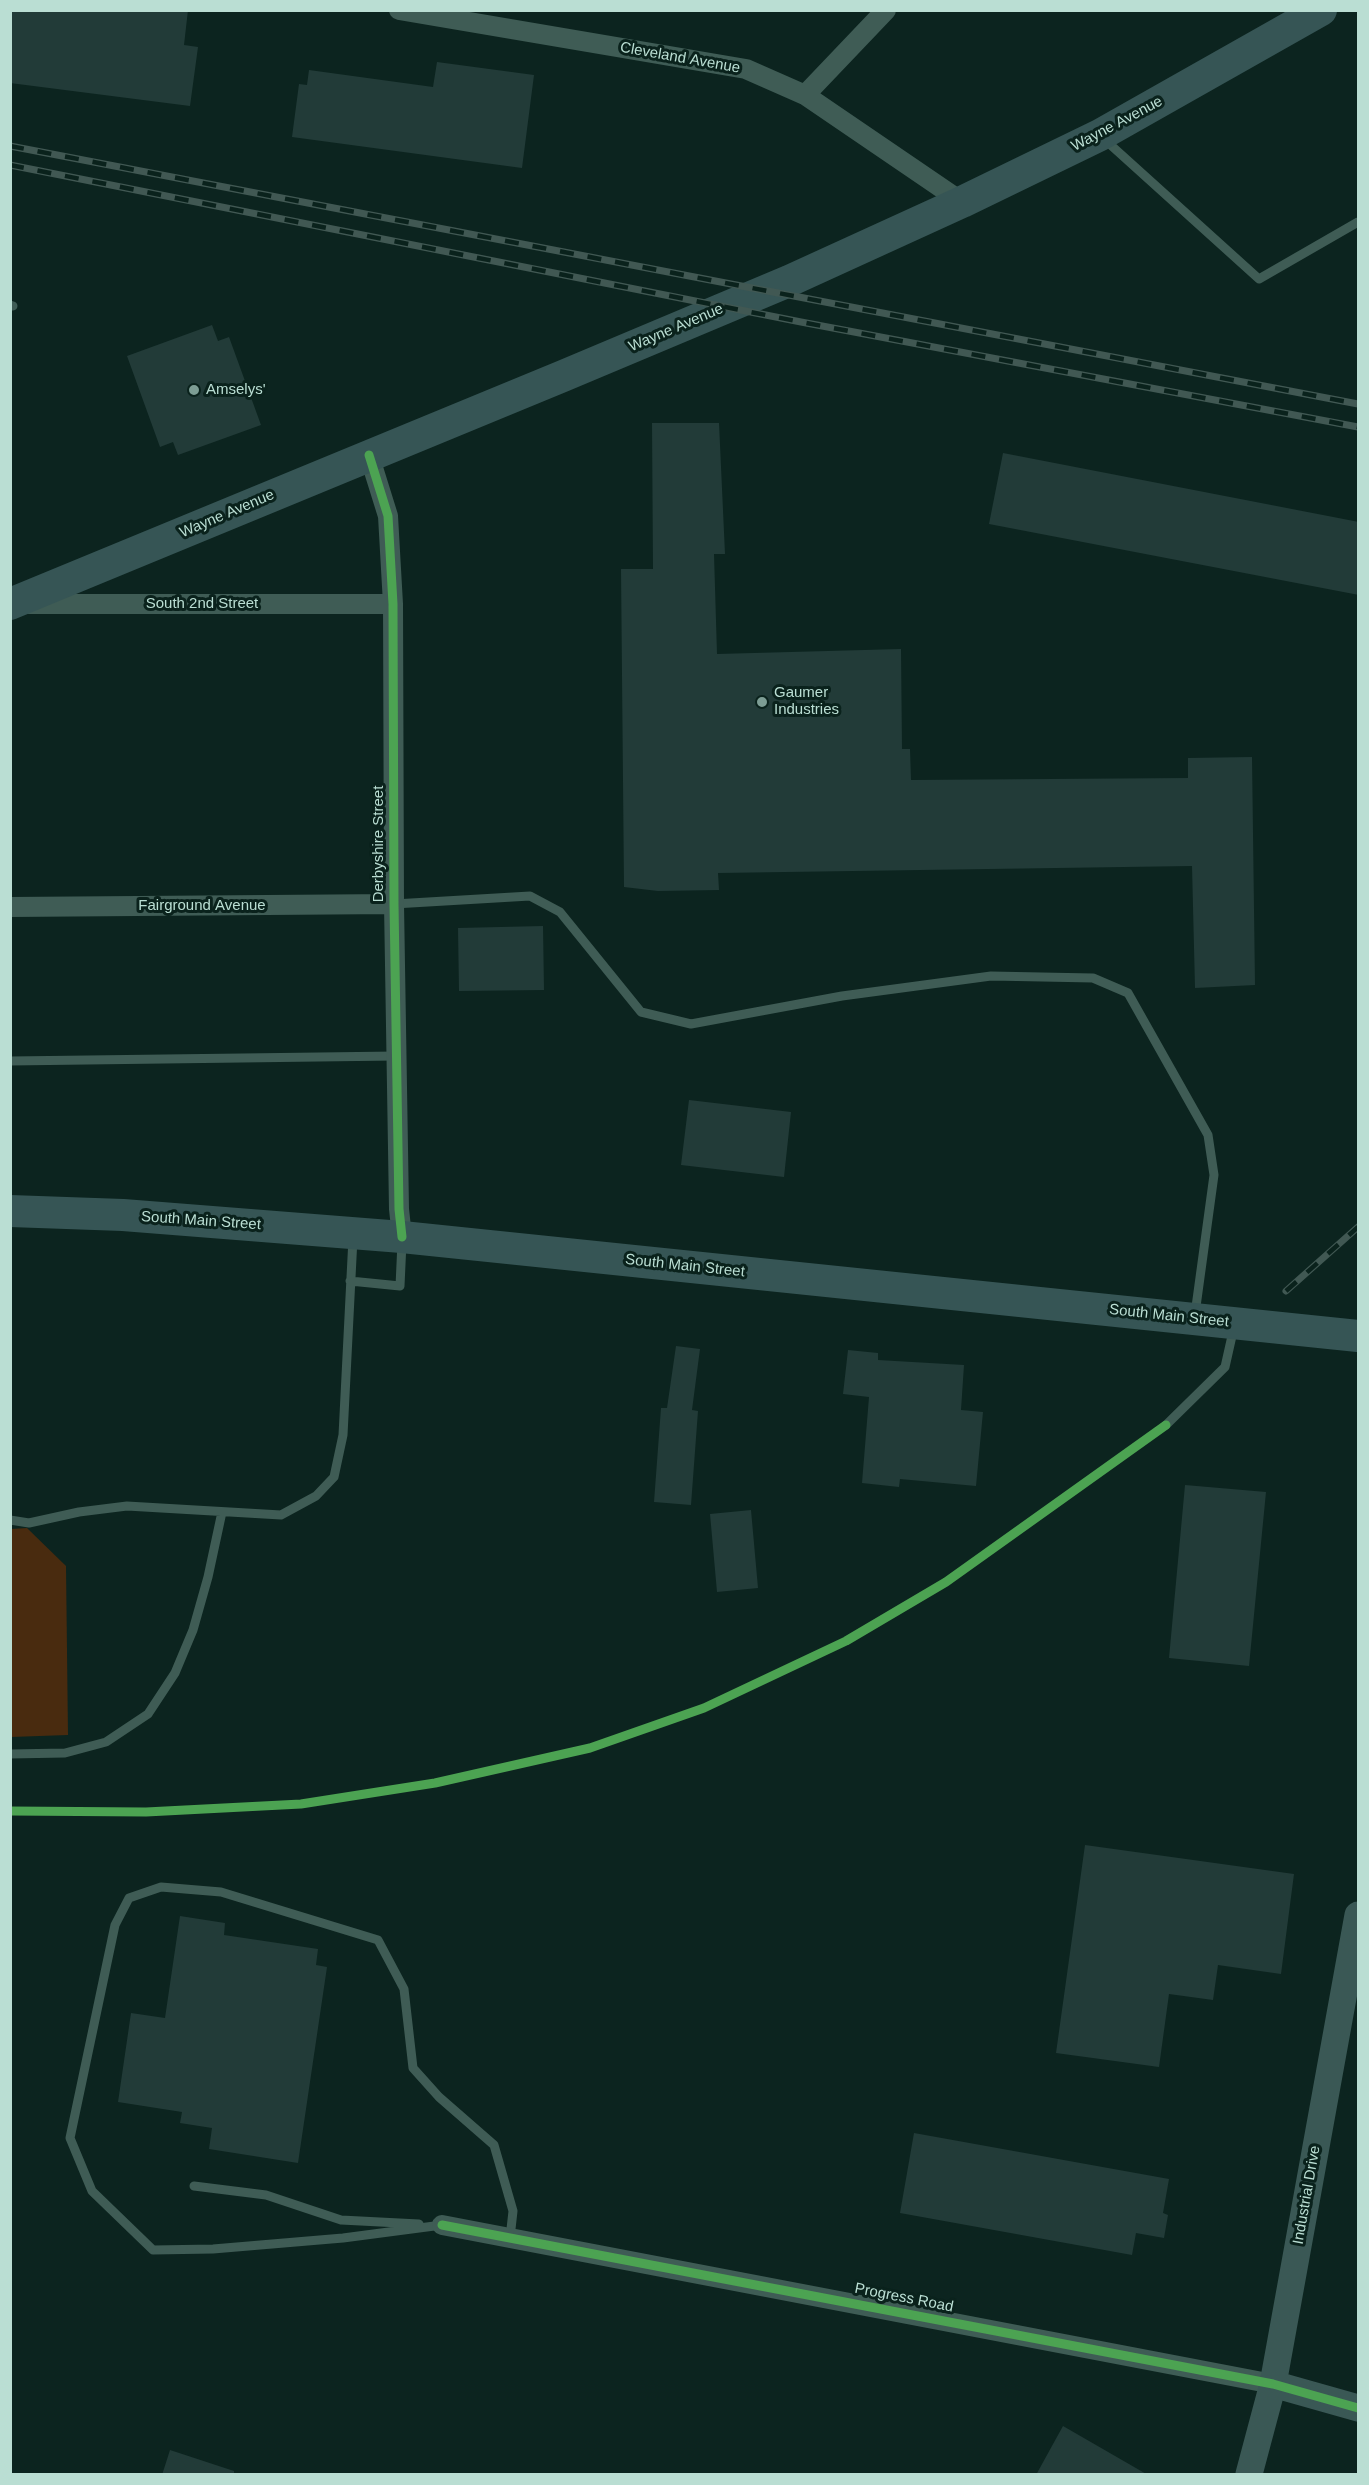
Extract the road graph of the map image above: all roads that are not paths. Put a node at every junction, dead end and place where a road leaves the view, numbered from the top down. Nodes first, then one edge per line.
1 (399, 10) edge
2 (886, 10) edge
3 (1321, 10) edge
4 (805, 95) junction
5 (1100, 135) junction
6 (962, 202) junction
7 (1359, 222) edge
8 (369, 455) junction
9 (393, 603) junction
10 (11, 604) edge
11 (394, 904) junction
12 (10, 907) edge
13 (396, 1056) junction
14 (10, 1061) edge
15 (10, 1211) edge
16 (353, 1233) junction
17 (402, 1237) junction
18 (350, 1281) junction
19 (1194, 1319) junction
20 (1234, 1323) junction
21 (1359, 1336) edge
22 (1166, 1425) dead end
23 (222, 1512) junction
24 (10, 1520) edge
25 (10, 1754) edge
26 (1359, 1915) edge
27 (194, 2186) dead end
28 (442, 2225) junction
29 (510, 2238) junction
30 (1273, 2384) junction
31 (1359, 2408) edge
32 (1249, 2475) edge

1 - 4 street, Cleveland Avenue
2 - 4 street
3 - 5 main road, Wayne Avenue
4 - 6 street, Cleveland Avenue
5 - 6 main road, Wayne Avenue
5 - 7 lane
6 - 8 main road, Wayne Avenue
8 - 9 street, Derbyshire Street
8 - 10 main road, Wayne Avenue
9 - 10 street, South 2nd Street
9 - 11 street, Derbyshire Street
11 - 12 street, Fairground Avenue
11 - 13 street, Derbyshire Street
11 - 19 lane
13 - 14 lane
13 - 17 street, Derbyshire Street
15 - 16 main road, South Main Street
16 - 17 main road, South Main Street
16 - 18 lane
17 - 18 lane
17 - 19 main road, South Main Street
18 - 23 lane
19 - 20 main road, South Main Street
20 - 21 main road, South Main Street
20 - 22 lane
23 - 24 lane
23 - 25 lane
26 - 30 street, Industrial Drive
27 - 28 lane
28 - 29 street, Progress Road
28 - 29 lane
29 - 30 street, Progress Road
30 - 31 street, Progress Road
30 - 32 street, Industrial Drive

